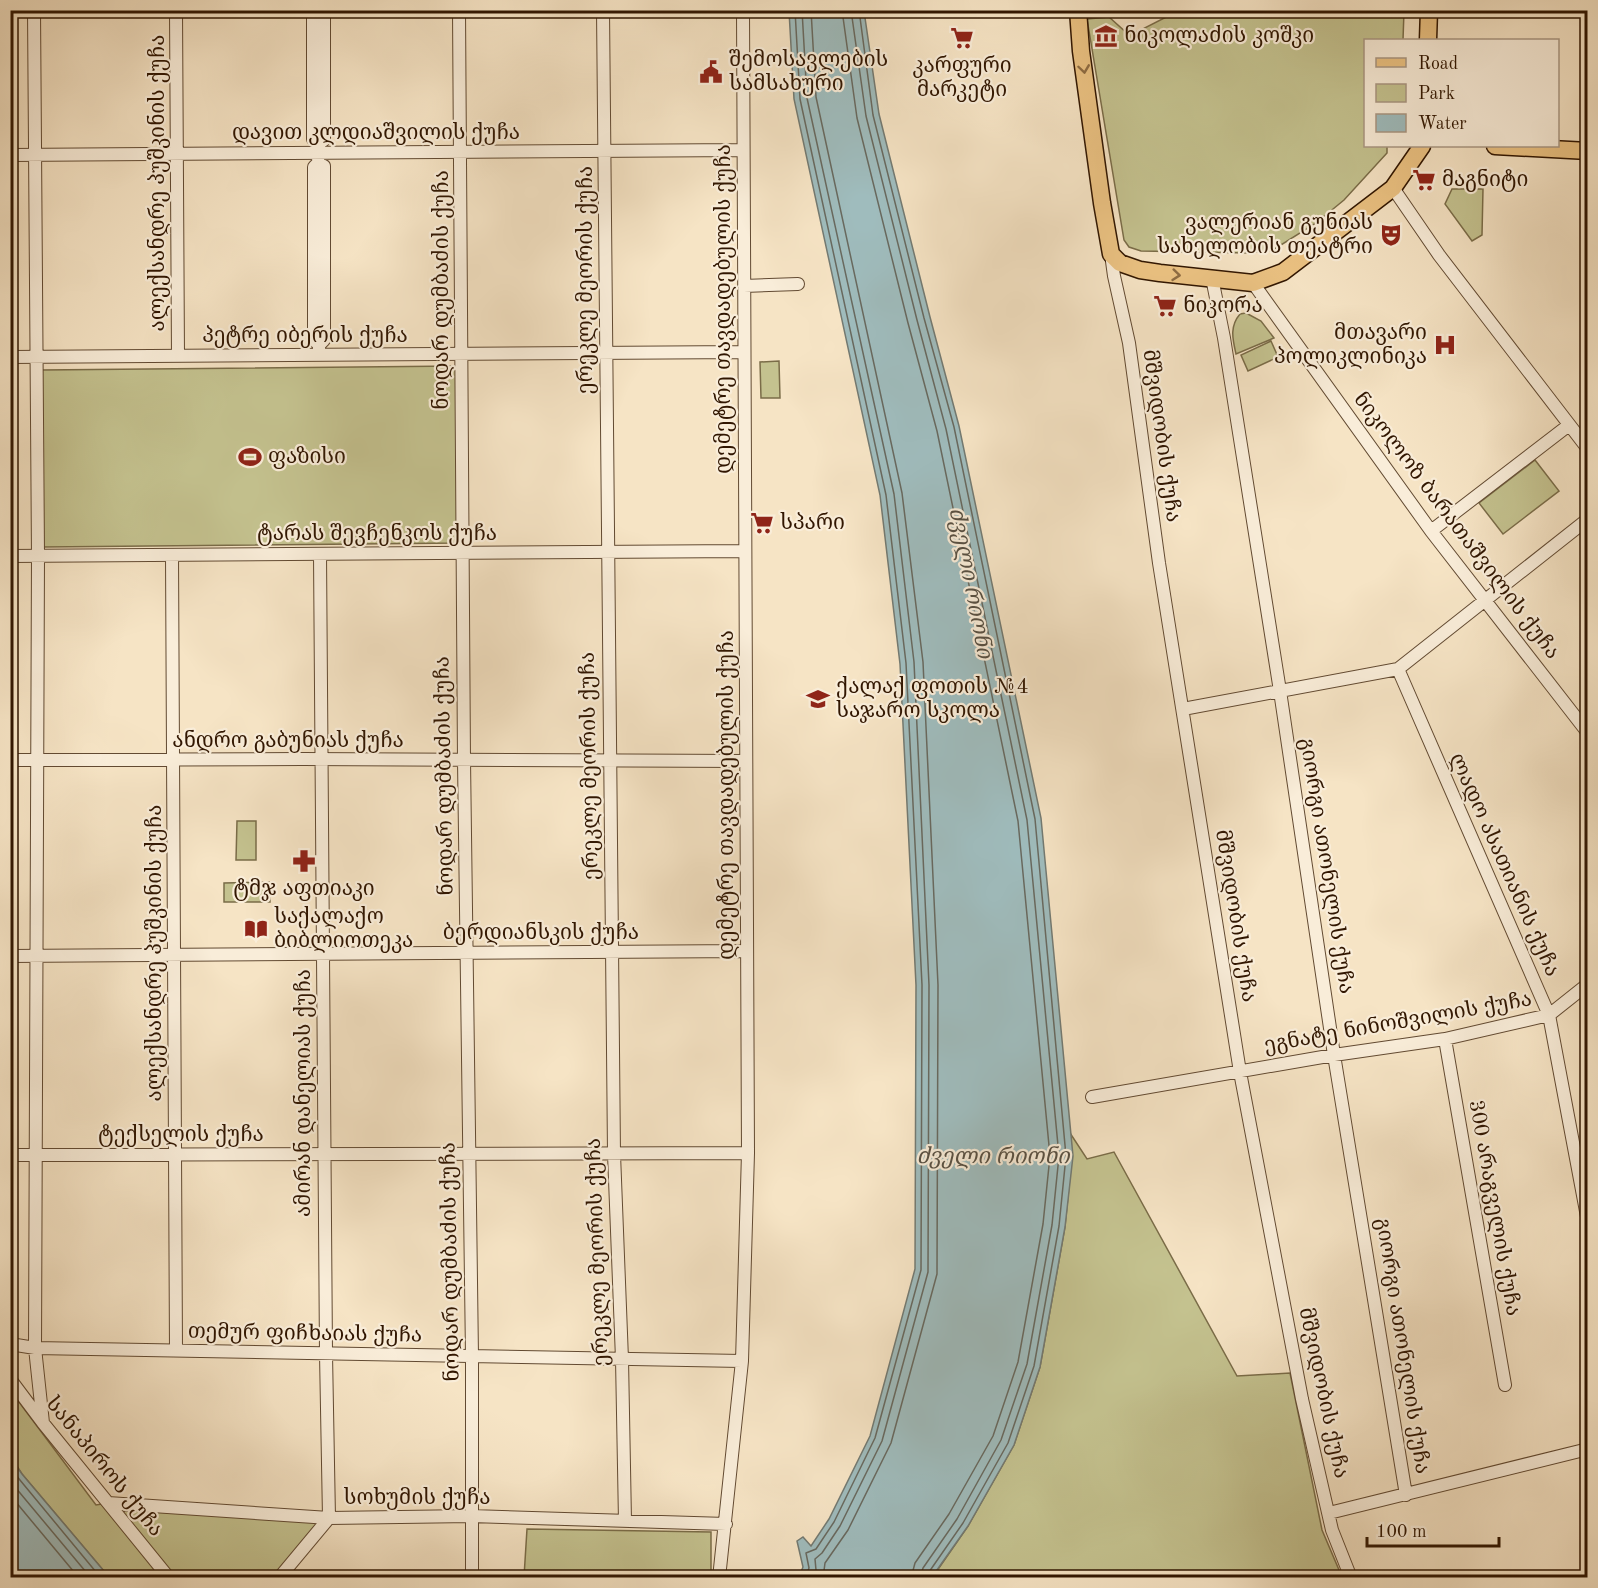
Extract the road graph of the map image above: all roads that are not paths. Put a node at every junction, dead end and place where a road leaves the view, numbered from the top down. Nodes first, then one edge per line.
1 (34, 10) edge
2 (176, 10) edge
3 (313, 10) edge
4 (324, 10) edge
5 (459, 10) edge
6 (603, 10) edge
7 (743, 10) edge
8 (1078, 10) edge
9 (1429, 10) edge
10 (1428, 39) edge
11 (1421, 147) edge
12 (1513, 147) edge
13 (743, 150) junction
14 (604, 151) junction
15 (1587, 151) edge
16 (461, 152) junction
17 (319, 153) junction
18 (177, 154) junction
19 (10, 155) edge
20 (34, 155) junction
21 (1392, 188) junction
22 (1111, 254) junction
23 (1140, 270) junction
24 (1114, 276) junction
25 (1212, 278) junction
26 (1253, 283) junction
27 (798, 284) dead end
28 (744, 286) junction
29 (319, 350) junction
30 (744, 352) junction
31 (606, 353) junction
32 (462, 355) junction
33 (178, 356) junction
34 (10, 357) edge
35 (36, 357) junction
36 (1569, 425) junction
37 (1587, 449) edge
38 (1587, 519) edge
39 (1431, 531) junction
40 (607, 551) junction
41 (745, 551) junction
42 (463, 552) junction
43 (320, 554) junction
44 (172, 555) junction
45 (10, 556) edge
46 (38, 556) junction
47 (1485, 599) junction
48 (1398, 669) junction
49 (1280, 691) junction
50 (1183, 709) junction
51 (1587, 733) edge
52 (10, 760) edge
53 (37, 760) junction
54 (173, 760) junction
55 (321, 760) junction
56 (464, 760) junction
57 (610, 761) junction
58 (746, 761) junction
59 (747, 951) junction
60 (467, 953) junction
61 (612, 953) junction
62 (323, 954) junction
63 (10, 956) edge
64 (37, 956) junction
65 (174, 956) junction
66 (1587, 984) edge
67 (1548, 1015) junction
68 (1445, 1039) junction
69 (1335, 1055) junction
70 (1240, 1072) junction
71 (1092, 1097) dead end
72 (748, 1153) junction
73 (176, 1154) junction
74 (324, 1154) junction
75 (469, 1154) junction
76 (614, 1154) junction
77 (10, 1155) edge
78 (36, 1155) junction
79 (1587, 1219) edge
80 (10, 1344) edge
81 (35, 1348) junction
82 (176, 1351) junction
83 (326, 1354) junction
84 (472, 1356) junction
85 (622, 1359) junction
86 (742, 1361) junction
87 (10, 1379) edge
88 (1505, 1385) dead end
89 (43, 1423) junction
90 (1587, 1449) edge
91 (1406, 1495) junction
92 (108, 1503) junction
93 (1329, 1513) junction
94 (471, 1516) junction
95 (329, 1518) junction
96 (625, 1521) junction
97 (726, 1524) junction
98 (169, 1578) edge
99 (279, 1578) edge
100 (472, 1578) edge
101 (719, 1578) edge
102 (1351, 1578) edge

1 - 20 street
2 - 18 street, ალექსანდრე პუშკინის ქუჩა
3 - 17 street
4 - 17 street
5 - 16 street, ნოდარ დუმბაძის ქუჩა
6 - 14 street, ერეკლე მეორის ქუჩა
7 - 13 street, დემეტრე თავდადებულის ქუჩა
8 -> 22 main road
9 - 10 main road
11 - 21 main road
12 - 15 main road
13 - 14 street, დავით კლდიაშვილის ქუჩა
13 - 28 street, დემეტრე თავდადებულის ქუჩა
14 - 16 street, დავით კლდიაშვილის ქუჩა
14 - 31 street, ერეკლე მეორის ქუჩა
16 - 17 street, დავით კლდიაშვილის ქუჩა
16 - 32 street, ნოდარ დუმბაძის ქუჩა
17 - 18 street, დავით კლდიაშვილის ქუჩა
17 - 29 street
18 - 20 street, დავით კლდიაშვილის ქუჩა
18 - 33 street, ალექსანდრე პუშკინის ქუჩა
19 - 20 street, დავით კლდიაშვილის ქუჩა
20 - 35 street
21 - 26 main road
21 - 36 street
22 - 23 main road
22 - 24 street, მშვიდობის ქუჩა
23 - 24 street
23 -> 25 main road
24 - 50 street, მშვიდობის ქუჩა
25 - 26 main road
25 - 49 street, გიორგი ათონელის ქუჩა
26 - 39 street, ნიკოლოზ ბარათაშვილის ქუჩა
27 - 28 street
28 - 30 street, დემეტრე თავდადებულის ქუჩა
29 - 32 street, პეტრე იბერის ქუჩა
29 - 33 street, პეტრე იბერის ქუჩა
30 - 31 street, პეტრე იბერის ქუჩა
30 - 41 street, დემეტრე თავდადებულის ქუჩა
31 - 32 street, პეტრე იბერის ქუჩა
31 - 40 street, ერეკლე მეორის ქუჩა
32 - 42 street, ნოდარ დუმბაძის ქუჩა
33 - 35 street, პეტრე იბერის ქუჩა
34 - 35 street, პეტრე იბერის ქუჩა
35 - 46 street
36 - 37 street
36 - 39 street
38 - 47 street
39 - 47 street, ნიკოლოზ ბარათაშვილის ქუჩა
40 - 41 street, ტარას შევჩენკოს ქუჩა
40 - 42 street, ტარას შევჩენკოს ქუჩა
40 - 57 street, ერეკლე მეორის ქუჩა
41 - 58 street, დემეტრე თავდადებულის ქუჩა
42 - 43 street, ტარას შევჩენკოს ქუჩა
42 - 56 street, ნოდარ დუმბაძის ქუჩა
43 - 44 street, ტარას შევჩენკოს ქუჩა
43 - 55 street, ამირან დანელიას ქუჩა
44 - 46 street, ტარას შევჩენკოს ქუჩა
44 - 54 street, ალექსანდრე პუშკინის ქუჩა
45 - 46 street, ტარას შევჩენკოს ქუჩა
46 - 53 street
47 - 48 street
47 - 51 street, ნიკოლოზ ბარათაშვილის ქუჩა
48 - 49 street
48 - 67 street, ლადო ასათიანის ქუჩა
49 - 50 street
49 - 69 street, გიორგი ათონელის ქუჩა
50 - 70 street, მშვიდობის ქუჩა
52 - 53 street, ანდრო გაბუნიას ქუჩა
53 - 54 street, ანდრო გაბუნიას ქუჩა
53 - 64 street
54 - 55 street, ანდრო გაბუნიას ქუჩა
54 - 65 street, ალექსანდრე პუშკინის ქუჩა
55 - 56 street, ანდრო გაბუნიას ქუჩა
55 - 62 street, ამირან დანელიას ქუჩა
56 - 57 street, ანდრო გაბუნიას ქუჩა
56 - 60 street, ნოდარ დუმბაძის ქუჩა
57 - 58 street, ანდრო გაბუნიას ქუჩა
57 - 61 street, ერეკლე მეორის ქუჩა
58 - 59 street, დემეტრე თავდადებულის ქუჩა
59 - 61 street, ბერდიანსკის ქუჩა
59 - 72 street, დემეტრე თავდადებულის ქუჩა
60 - 61 street, ბერდიანსკის ქუჩა
60 - 62 street, ბერდიანსკის ქუჩა
60 - 75 street, ნოდარ დუმბაძის ქუჩა
61 - 76 street, ერეკლე მეორის ქუჩა
62 - 65 street, ბერდიანსკის ქუჩა
62 - 74 street, ამირან დანელიას ქუჩა
63 - 64 street, ბერდიანსკის ქუჩა
64 - 65 street, ბერდიანსკის ქუჩა
64 - 78 street
65 - 73 street, ალექსანდრე პუშკინის ქუჩა
66 - 67 street, ეგნატე ნინოშვილის ქუჩა
67 - 68 street, ეგნატე ნინოშვილის ქუჩა
67 - 79 street, ლადო ასათიანის ქუჩა
68 - 69 street, ეგნატე ნინოშვილის ქუჩა
68 - 88 street, 300 არაგველის ქუჩა
69 - 70 street, ეგნატე ნინოშვილის ქუჩა
69 - 91 street, გიორგი ათონელის ქუჩა
70 - 71 street, ეგნატე ნინოშვილის ქუჩა
70 - 93 street, მშვიდობის ქუჩა
72 - 76 street, ტექსელის ქუჩა
72 - 86 street, დემეტრე თავდადებულის ქუჩა
73 - 74 street, ტექსელის ქუჩა
73 - 78 street, ტექსელის ქუჩა
73 - 82 street, ალექსანდრე პუშკინის ქუჩა
74 - 75 street, ტექსელის ქუჩა
74 - 83 street, ამირან დანელიას ქუჩა
75 - 76 street, ტექსელის ქუჩა
75 - 84 street, ნოდარ დუმბაძის ქუჩა
76 - 85 street, ერეკლე მეორის ქუჩა
77 - 78 street, ტექსელის ქუჩა
78 - 81 street
80 - 81 street, თემურ ფიჩხაიას ქუჩა
81 - 82 street, თემურ ფიჩხაიას ქუჩა
81 - 89 street
82 - 83 street, თემურ ფიჩხაიას ქუჩა
83 - 84 street, თემურ ფიჩხაიას ქუჩა
83 - 95 street, ამირან დანელიას ქუჩა
84 - 85 street, თემურ ფიჩხაიას ქუჩა
84 - 94 street, ნოდარ დუმბაძის ქუჩა
85 - 86 street, თემურ ფიჩხაიას ქუჩა
85 - 96 street, ერეკლე მეორის ქუჩა
86 - 97 street, დემეტრე თავდადებულის ქუჩა
87 - 89 street, სანაპიროს ქუჩა
89 - 92 street, სანაპიროს ქუჩა
90 - 91 street
91 - 93 street
92 - 95 street, სოხუმის ქუჩა
92 - 98 street, სანაპიროს ქუჩა
93 - 102 street, მშვიდობის ქუჩა
94 - 95 street, სოხუმის ქუჩა
94 - 96 street, სოხუმის ქუჩა
94 - 100 street, ნოდარ დუმბაძის ქუჩა
95 - 99 street
96 - 97 street, სოხუმის ქუჩა
97 - 101 street, დემეტრე თავდადებულის ქუჩა

